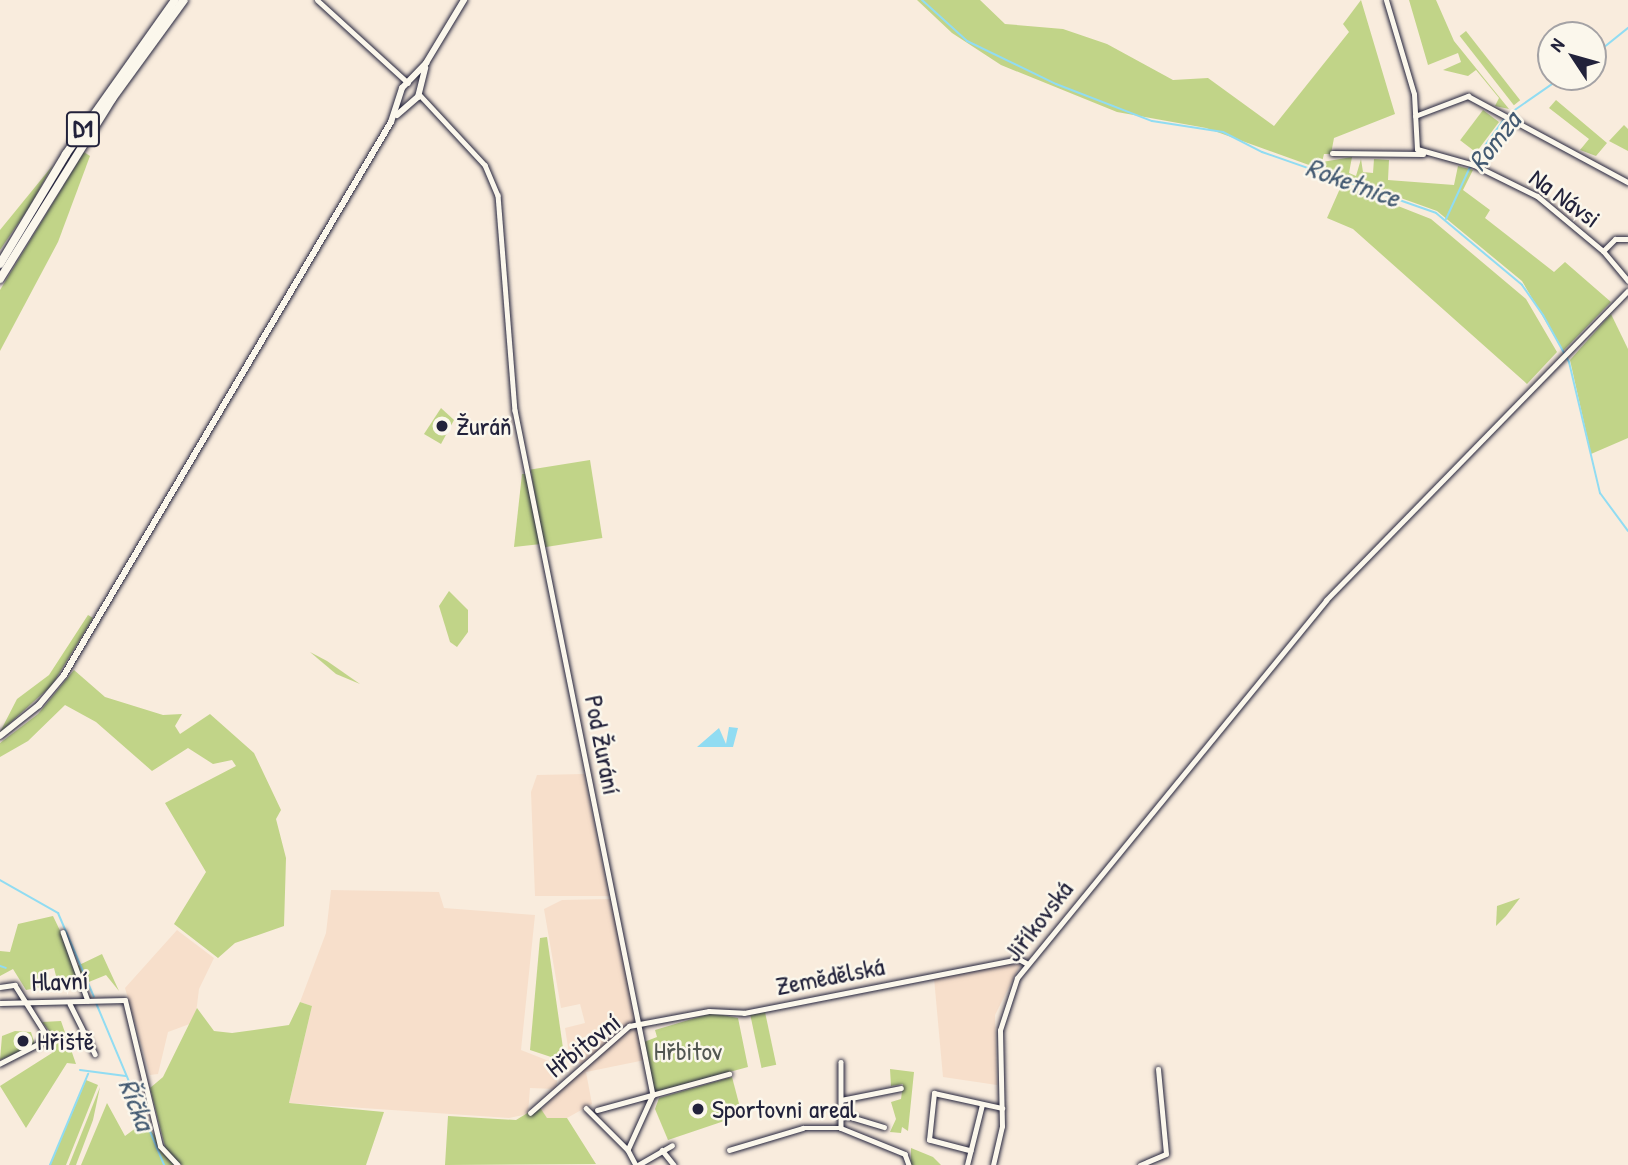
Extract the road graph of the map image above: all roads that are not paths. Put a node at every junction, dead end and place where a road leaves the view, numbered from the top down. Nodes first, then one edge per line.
1 (175, 0) edge
2 (184, 0) edge
3 (317, 0) edge
4 (464, 0) edge
5 (1386, 0) edge
6 (426, 62) junction
7 (405, 88) junction
8 (419, 91) junction
9 (412, 101) junction
10 (431, 109) junction
11 (1415, 116) junction
12 (391, 122) junction
13 (1332, 153) dead end
14 (1423, 154) junction
15 (1628, 182) edge
16 (1628, 239) edge
17 (1603, 251) junction
18 (0, 264) edge
19 (1627, 277) edge
20 (0, 279) edge
21 (1628, 291) edge
22 (0, 736) edge
23 (63, 932) dead end
24 (1028, 964) junction
25 (0, 987) edge
26 (27, 1001) junction
27 (88, 1002) junction
28 (0, 1003) edge
29 (70, 1004) junction
30 (639, 1026) junction
31 (94, 1055) dead end
32 (841, 1062) dead end
33 (0, 1064) edge
34 (1158, 1069) dead end
35 (729, 1073) dead end
36 (901, 1087) dead end
37 (653, 1095) junction
38 (841, 1100) junction
39 (982, 1104) junction
40 (586, 1108) dead end
41 (1002, 1108) junction
42 (597, 1110) dead end
43 (530, 1113) dead end
44 (841, 1114) junction
45 (884, 1127) dead end
46 (841, 1128) junction
47 (673, 1145) dead end
48 (628, 1150) junction
49 (662, 1150) junction
50 (729, 1150) dead end
51 (971, 1150) junction
52 (178, 1165) edge
53 (637, 1165) edge
54 (674, 1165) edge
55 (909, 1165) edge
56 (967, 1165) edge
57 (993, 1165) edge
58 (1140, 1165) edge

1 - 18 highway, D1
2 - 20 highway, D1
3 - 7 street
4 - 6 main road
5 - 11 street
6 - 7 main road
6 - 8 main road
7 - 8 main road
7 - 9 main road
7 - 12 main road
8 - 9 main road
8 - 10 street, Pod Žurání
9 - 10 street
9 - 12 main road
10 - 30 street, Pod Žurání
11 - 14 street
11 - 15 street
12 - 22 main road
13 - 14 street
14 - 17 street, Na Návsi
16 - 17 street
17 - 19 street, Na Návsi
21 - 24 street, Jiříkovská
23 - 27 street
24 - 30 street, Zemědělská
24 - 41 street, Jiříkovská
25 - 26 street
26 - 28 street, Hlavní
26 - 29 street, Hlavní
26 - 33 street
27 - 29 street, Hlavní
27 - 52 street, Hlavní
29 - 31 street
30 - 37 street, Hřbitovní
30 - 43 street, Hřbitovní
32 - 38 street
34 - 58 street
35 - 37 street
36 - 38 street
37 - 42 street
37 - 48 street
38 - 44 street
39 - 41 street
39 - 51 street
39 - 51 street
40 - 48 street, Hřbitovní
41 - 57 street, Jiříkovská
44 - 45 street
44 - 46 street
46 - 50 street
46 - 55 street
47 - 49 street, Hřbitovní
48 - 53 street, Hřbitovní
49 - 53 street, Hřbitovní
49 - 54 street
51 - 56 street

